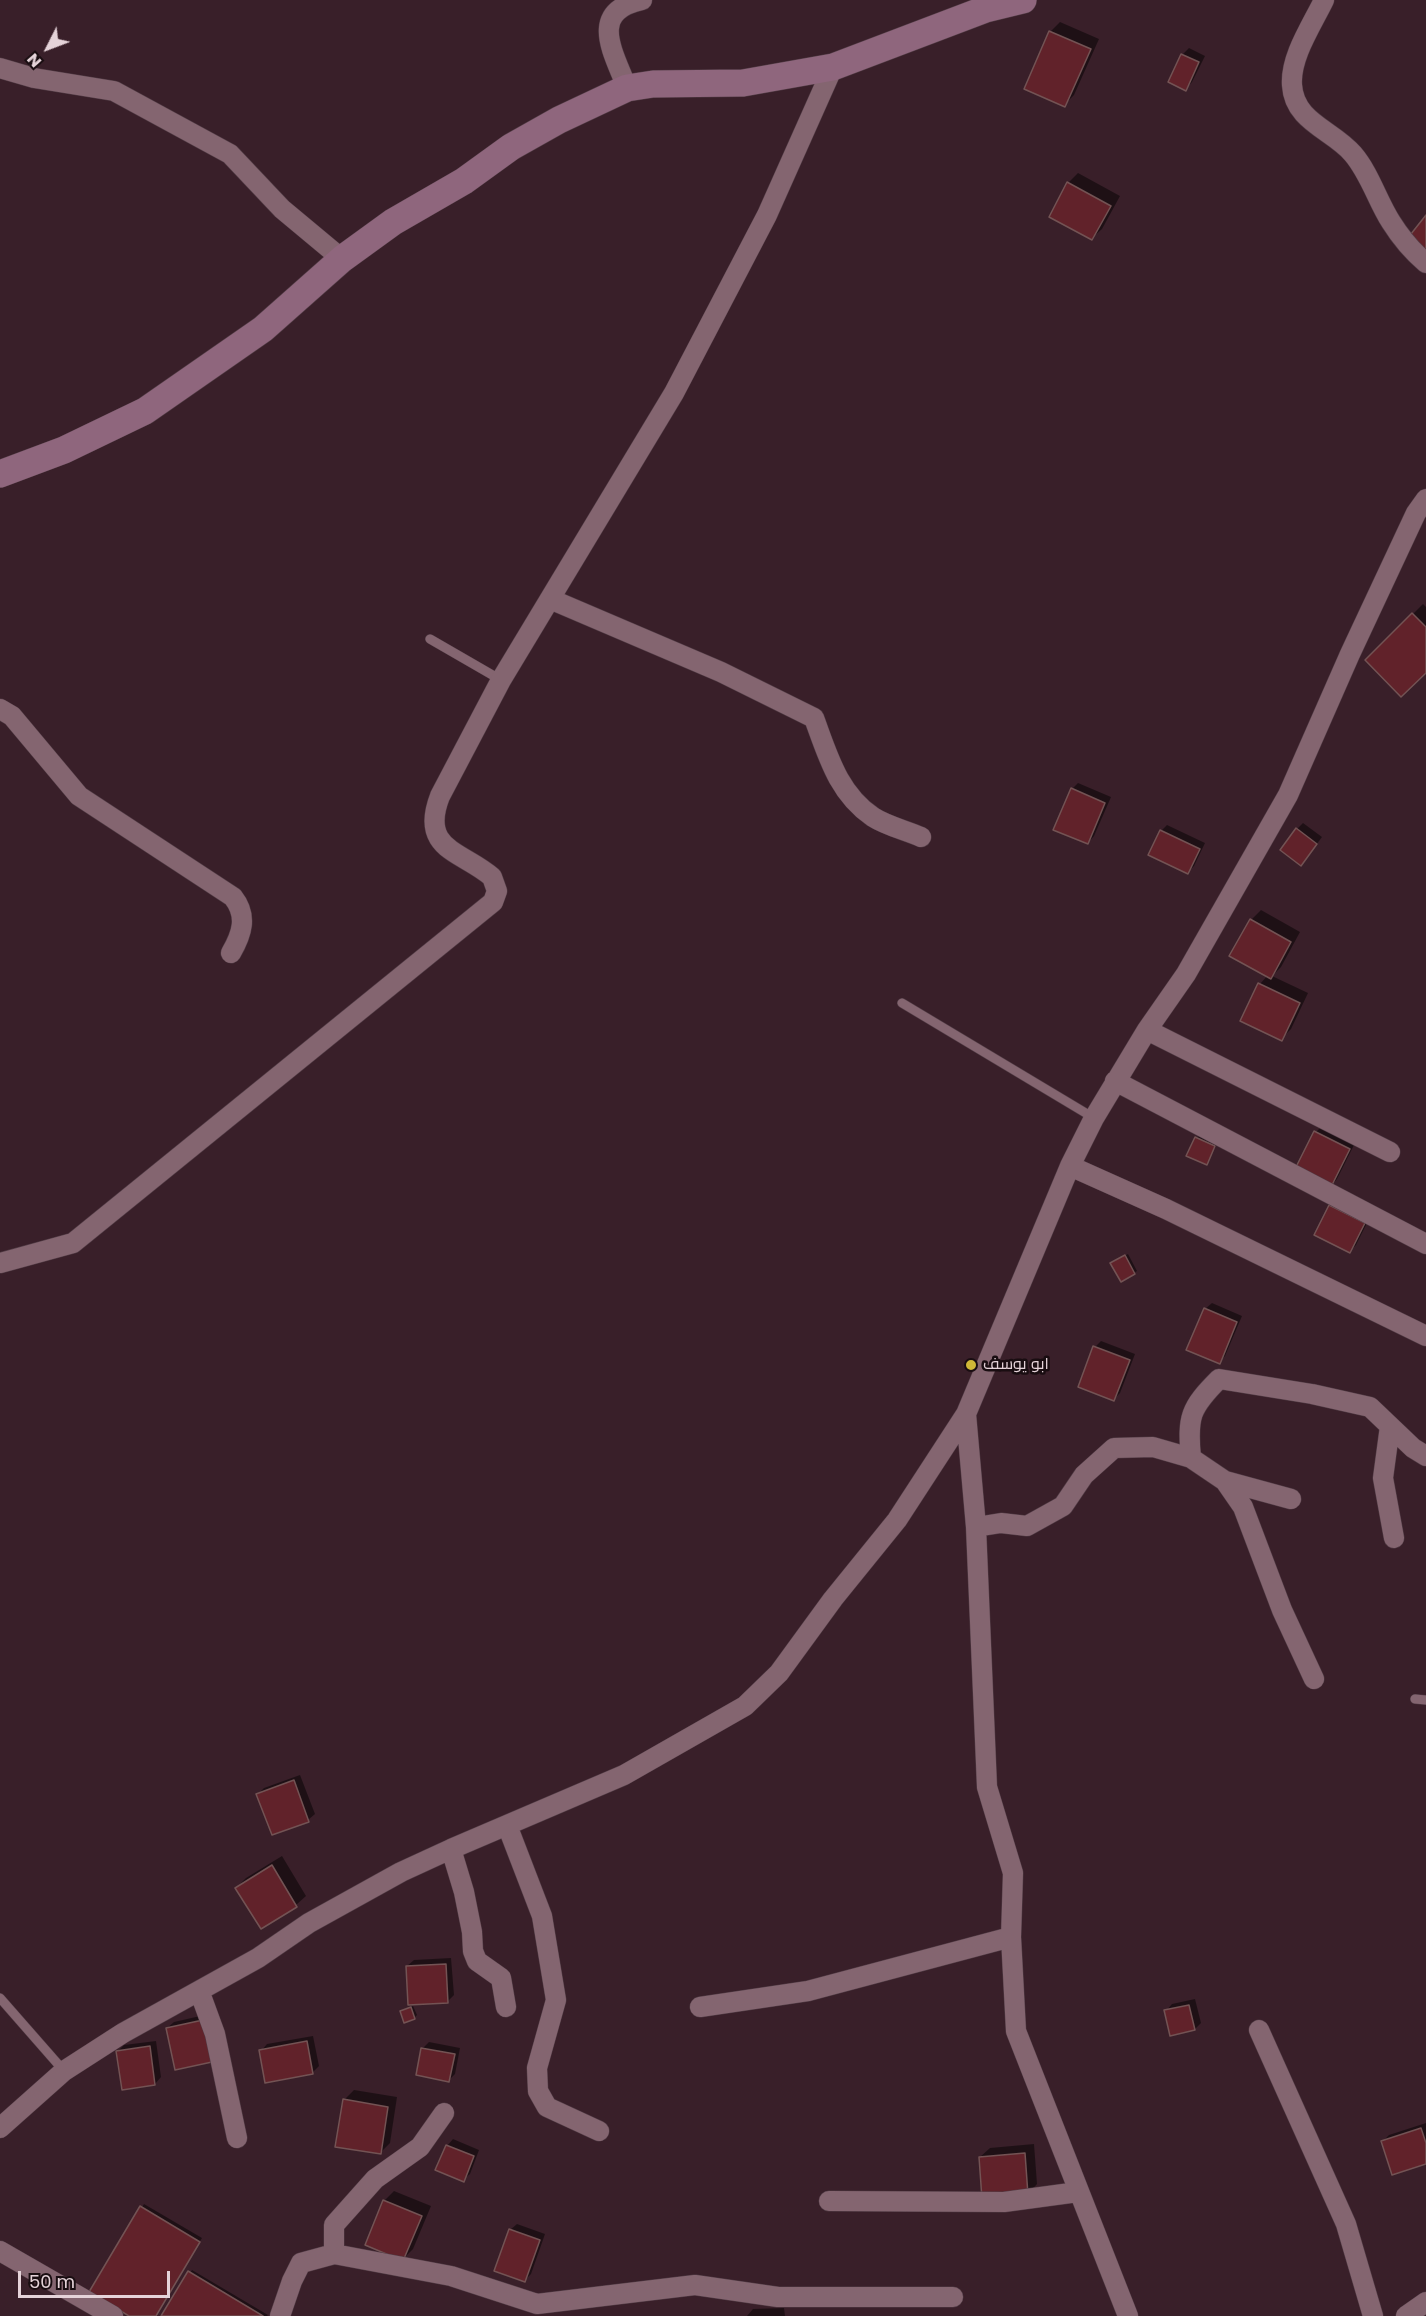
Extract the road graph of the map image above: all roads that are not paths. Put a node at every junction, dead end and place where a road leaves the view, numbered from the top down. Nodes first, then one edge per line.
1 (642, 0) edge
2 (1023, 0) edge
3 (1324, 0) edge
4 (833, 67) junction
5 (0, 68) edge
6 (627, 88) junction
7 (342, 259) junction
8 (1426, 263) edge
9 (0, 474) edge
10 (1426, 499) edge
11 (550, 599) junction
12 (430, 639) dead end
13 (501, 680) junction
14 (0, 709) edge
15 (921, 837) dead end
16 (231, 953) dead end
17 (902, 1003) dead end
18 (1147, 1030) junction
19 (1115, 1081) junction
20 (1094, 1118) junction
21 (1390, 1152) dead end
22 (1070, 1166) junction
23 (1426, 1244) edge
24 (0, 1263) edge
25 (1426, 1336) edge
26 (966, 1414) junction
27 (1390, 1426) junction
28 (1426, 1456) edge
29 (1191, 1458) junction
30 (1225, 1481) junction
31 (1291, 1499) dead end
32 (976, 1527) junction
33 (1394, 1538) dead end
34 (1314, 1680) dead end
35 (1415, 1699) dead end
36 (1426, 1700) edge
37 (507, 1825) junction
38 (451, 1849) junction
39 (1011, 1937) junction
40 (200, 1993) junction
41 (0, 1998) edge
42 (506, 2007) dead end
43 (700, 2007) dead end
44 (1259, 2030) dead end
45 (64, 2071) junction
46 (444, 2113) dead end
47 (0, 2128) edge
48 (599, 2131) dead end
49 (237, 2138) dead end
50 (1078, 2192) junction
51 (829, 2201) dead end
52 (0, 2251) edge
53 (334, 2254) junction
54 (953, 2297) dead end
55 (1426, 2302) edge
56 (113, 2316) edge
57 (280, 2316) edge
58 (1128, 2316) edge
59 (1373, 2316) edge
60 (1406, 2316) edge

1 - 6 street
2 - 4 street
3 - 8 street
4 - 6 street
4 - 11 street
5 - 7 street
6 - 7 street
7 - 9 street
10 - 18 street
11 - 13 street
11 - 15 street
12 - 13 lane
13 - 24 street
14 - 16 street
17 - 20 lane
18 - 19 street
18 - 21 street
19 - 20 street
19 - 23 street
20 - 22 street
22 - 25 street
22 - 26 street
26 - 32 street
26 - 37 street
27 - 28 street
27 - 29 street
27 - 33 street
29 - 30 street
29 - 32 street
30 - 31 street
30 - 34 street
32 - 39 street
35 - 36 lane
37 - 38 street
37 - 48 street
38 - 40 street
38 - 42 street
39 - 43 street
39 - 50 street
40 - 45 street
40 - 49 street
41 - 45 lane
44 - 59 street
45 - 47 street
46 - 53 street
50 - 51 street
50 - 58 street
52 - 56 street
53 - 54 street
53 - 57 street
55 - 60 street

